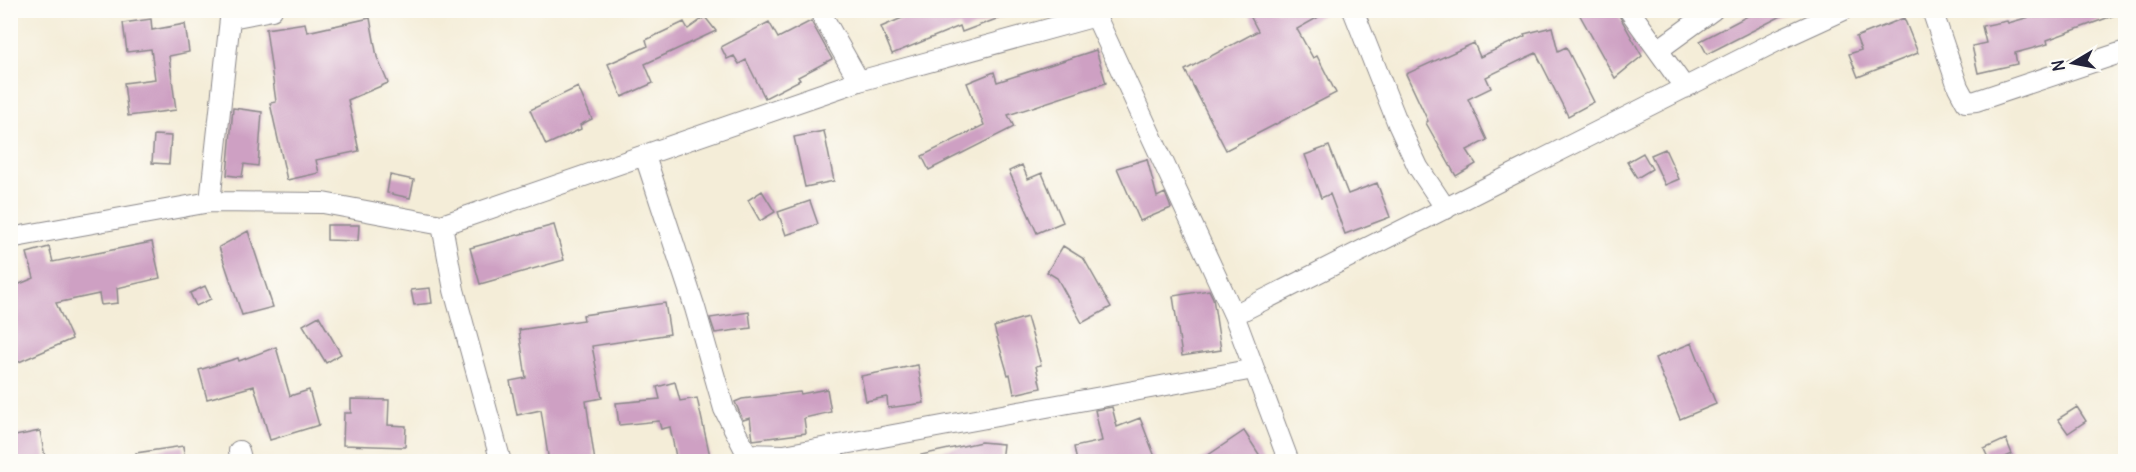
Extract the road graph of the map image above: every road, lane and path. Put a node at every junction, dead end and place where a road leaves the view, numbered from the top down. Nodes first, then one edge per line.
1 (273, 10) edge
2 (819, 10) edge
3 (1353, 10) edge
4 (1629, 10) edge
5 (1713, 10) edge
6 (1844, 10) edge
7 (1932, 10) edge
8 (1095, 13) edge
9 (231, 14) edge
10 (1658, 50) junction
11 (2126, 51) edge
12 (859, 81) junction
13 (1685, 88) junction
14 (645, 156) junction
15 (210, 201) junction
16 (1446, 208) junction
17 (442, 225) junction
18 (10, 238) edge
19 (1234, 315) junction
20 (1254, 369) junction
21 (501, 462) edge
22 (1289, 462) edge

1 - 9 street
2 - 12 street
3 - 16 street
4 - 10 street
5 - 10 street
6 - 13 street
7 - 11 street
8 - 12 street
8 - 19 street
9 - 15 street
10 - 13 street
12 - 14 street
13 - 16 street
14 - 17 street
14 - 20 street
15 - 17 street
15 - 18 street
16 - 19 street
17 - 21 street
19 - 20 street
20 - 22 street

